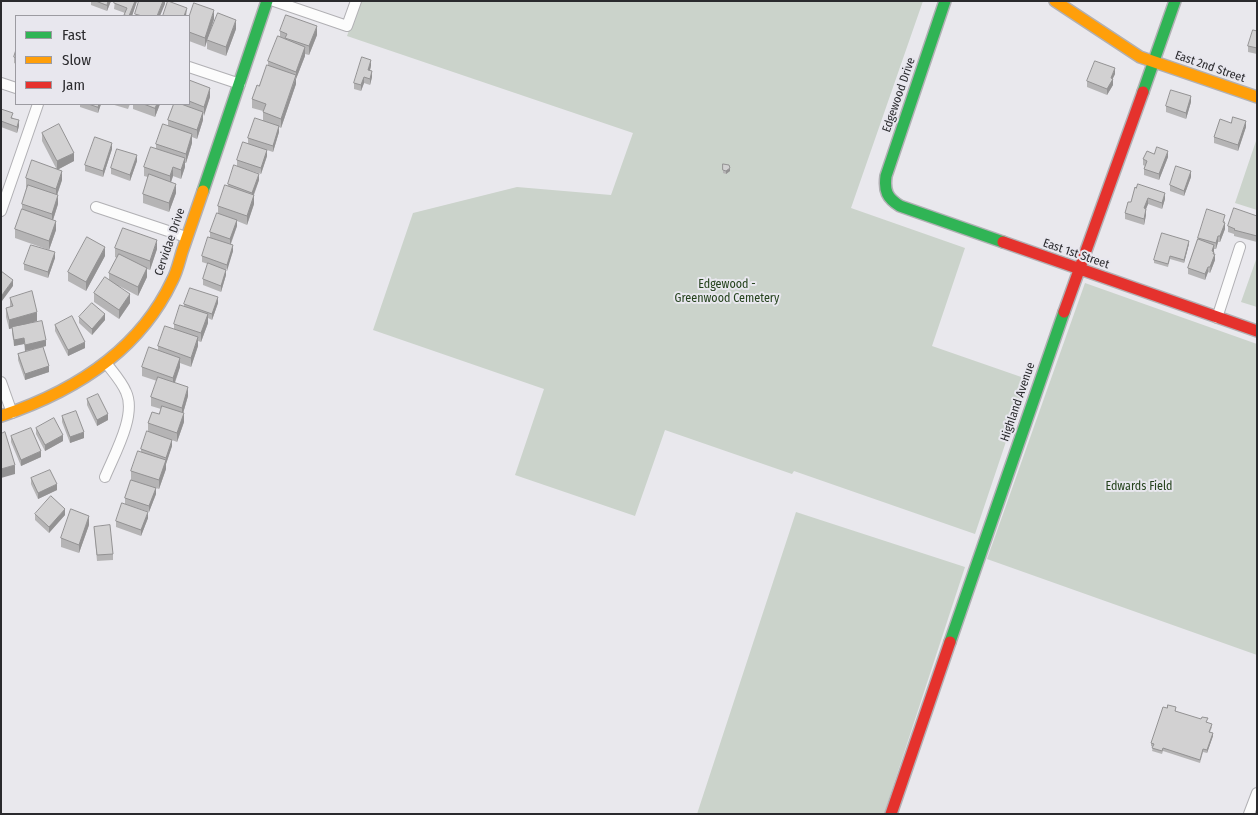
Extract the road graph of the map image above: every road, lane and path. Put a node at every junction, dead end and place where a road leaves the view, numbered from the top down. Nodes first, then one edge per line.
1 (267, 1) edge
2 (274, 1) edge
3 (356, 1) edge
4 (946, 1) edge
5 (1055, 1) edge
6 (1175, 1) edge
7 (1154, 62) junction
8 (190, 67) edge
9 (1, 83) edge
10 (240, 84) junction
11 (15, 88) edge
12 (1257, 97) edge
13 (38, 105) edge
14 (888, 199) joint
15 (96, 207) dead end
16 (1, 211) edge
17 (186, 237) junction
18 (1240, 247) dead end
19 (1078, 270) junction
20 (1217, 318) junction
21 (1257, 332) edge
22 (106, 363) junction
23 (1, 382) edge
24 (6, 415) edge
25 (105, 477) dead end
26 (1257, 793) edge
27 (1252, 810) edge
28 (891, 814) edge

1 - 10 street, Cervidae Drive
2 - 3 street
4 - 14 street, Edgewood Drive
5 - 7 street, East 2nd Street
6 - 7 street, Highland Avenue
7 - 12 street, East 2nd Street
7 - 19 street, Highland Avenue
8 - 10 street
9 - 11 street
10 - 17 street, Cervidae Drive
13 - 16 street
14 - 19 street, East 1st Street
15 - 17 street
17 - 22 street, Cervidae Drive
18 - 20 street
19 - 20 street, East 1st Street
19 - 28 street, Highland Avenue
20 - 21 street, East 1st Street
22 - 24 street, Cervidae Drive
22 - 25 street
23 - 24 street
26 - 27 street

